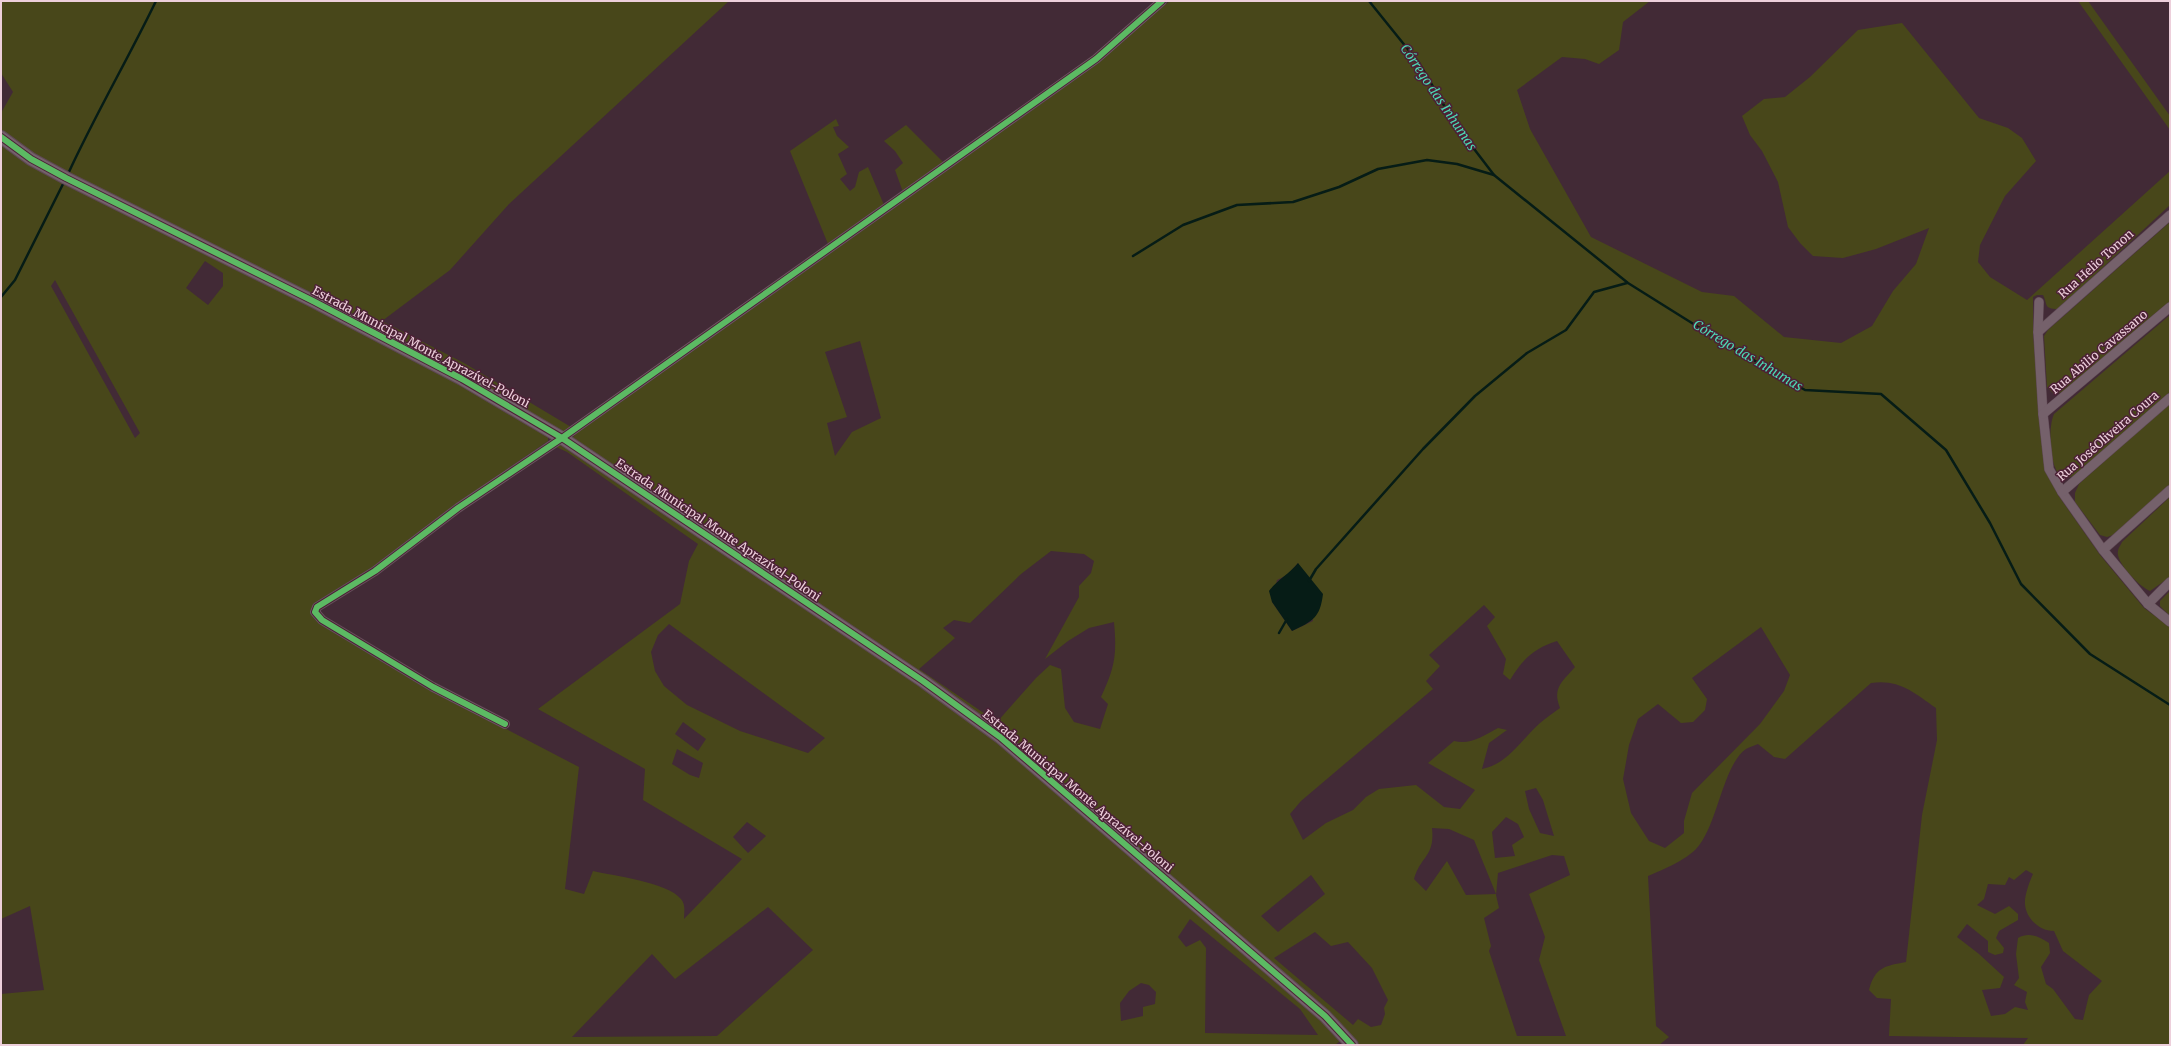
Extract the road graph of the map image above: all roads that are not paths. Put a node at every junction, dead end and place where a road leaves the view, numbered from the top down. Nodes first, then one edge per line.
1 (1162, 1) edge
2 (1, 137) edge
3 (2170, 215) edge
4 (2039, 302) dead end
5 (2170, 307) edge
6 (2038, 332) junction
7 (2170, 398) edge
8 (2043, 414) junction
9 (562, 438) junction
10 (2170, 490) edge
11 (2062, 492) junction
12 (2103, 550) junction
13 (2170, 582) edge
14 (2148, 604) junction
15 (2170, 622) edge
16 (505, 724) dead end
17 (1352, 1045) edge

1 - 9 street
2 - 9 street, Estrada Municipal Monte Aprazível-Poloni
3 - 6 street, Rua Helio Tonon
4 - 6 street
5 - 8 street, Rua Abilio Cavassano
6 - 8 street
7 - 11 street, Rua JoséOliveira Coura
8 - 11 street
9 - 16 street
9 - 17 street, Estrada Municipal Monte Aprazível-Poloni
10 - 12 street
11 - 12 street
12 - 14 street
13 - 14 street
14 - 15 street

